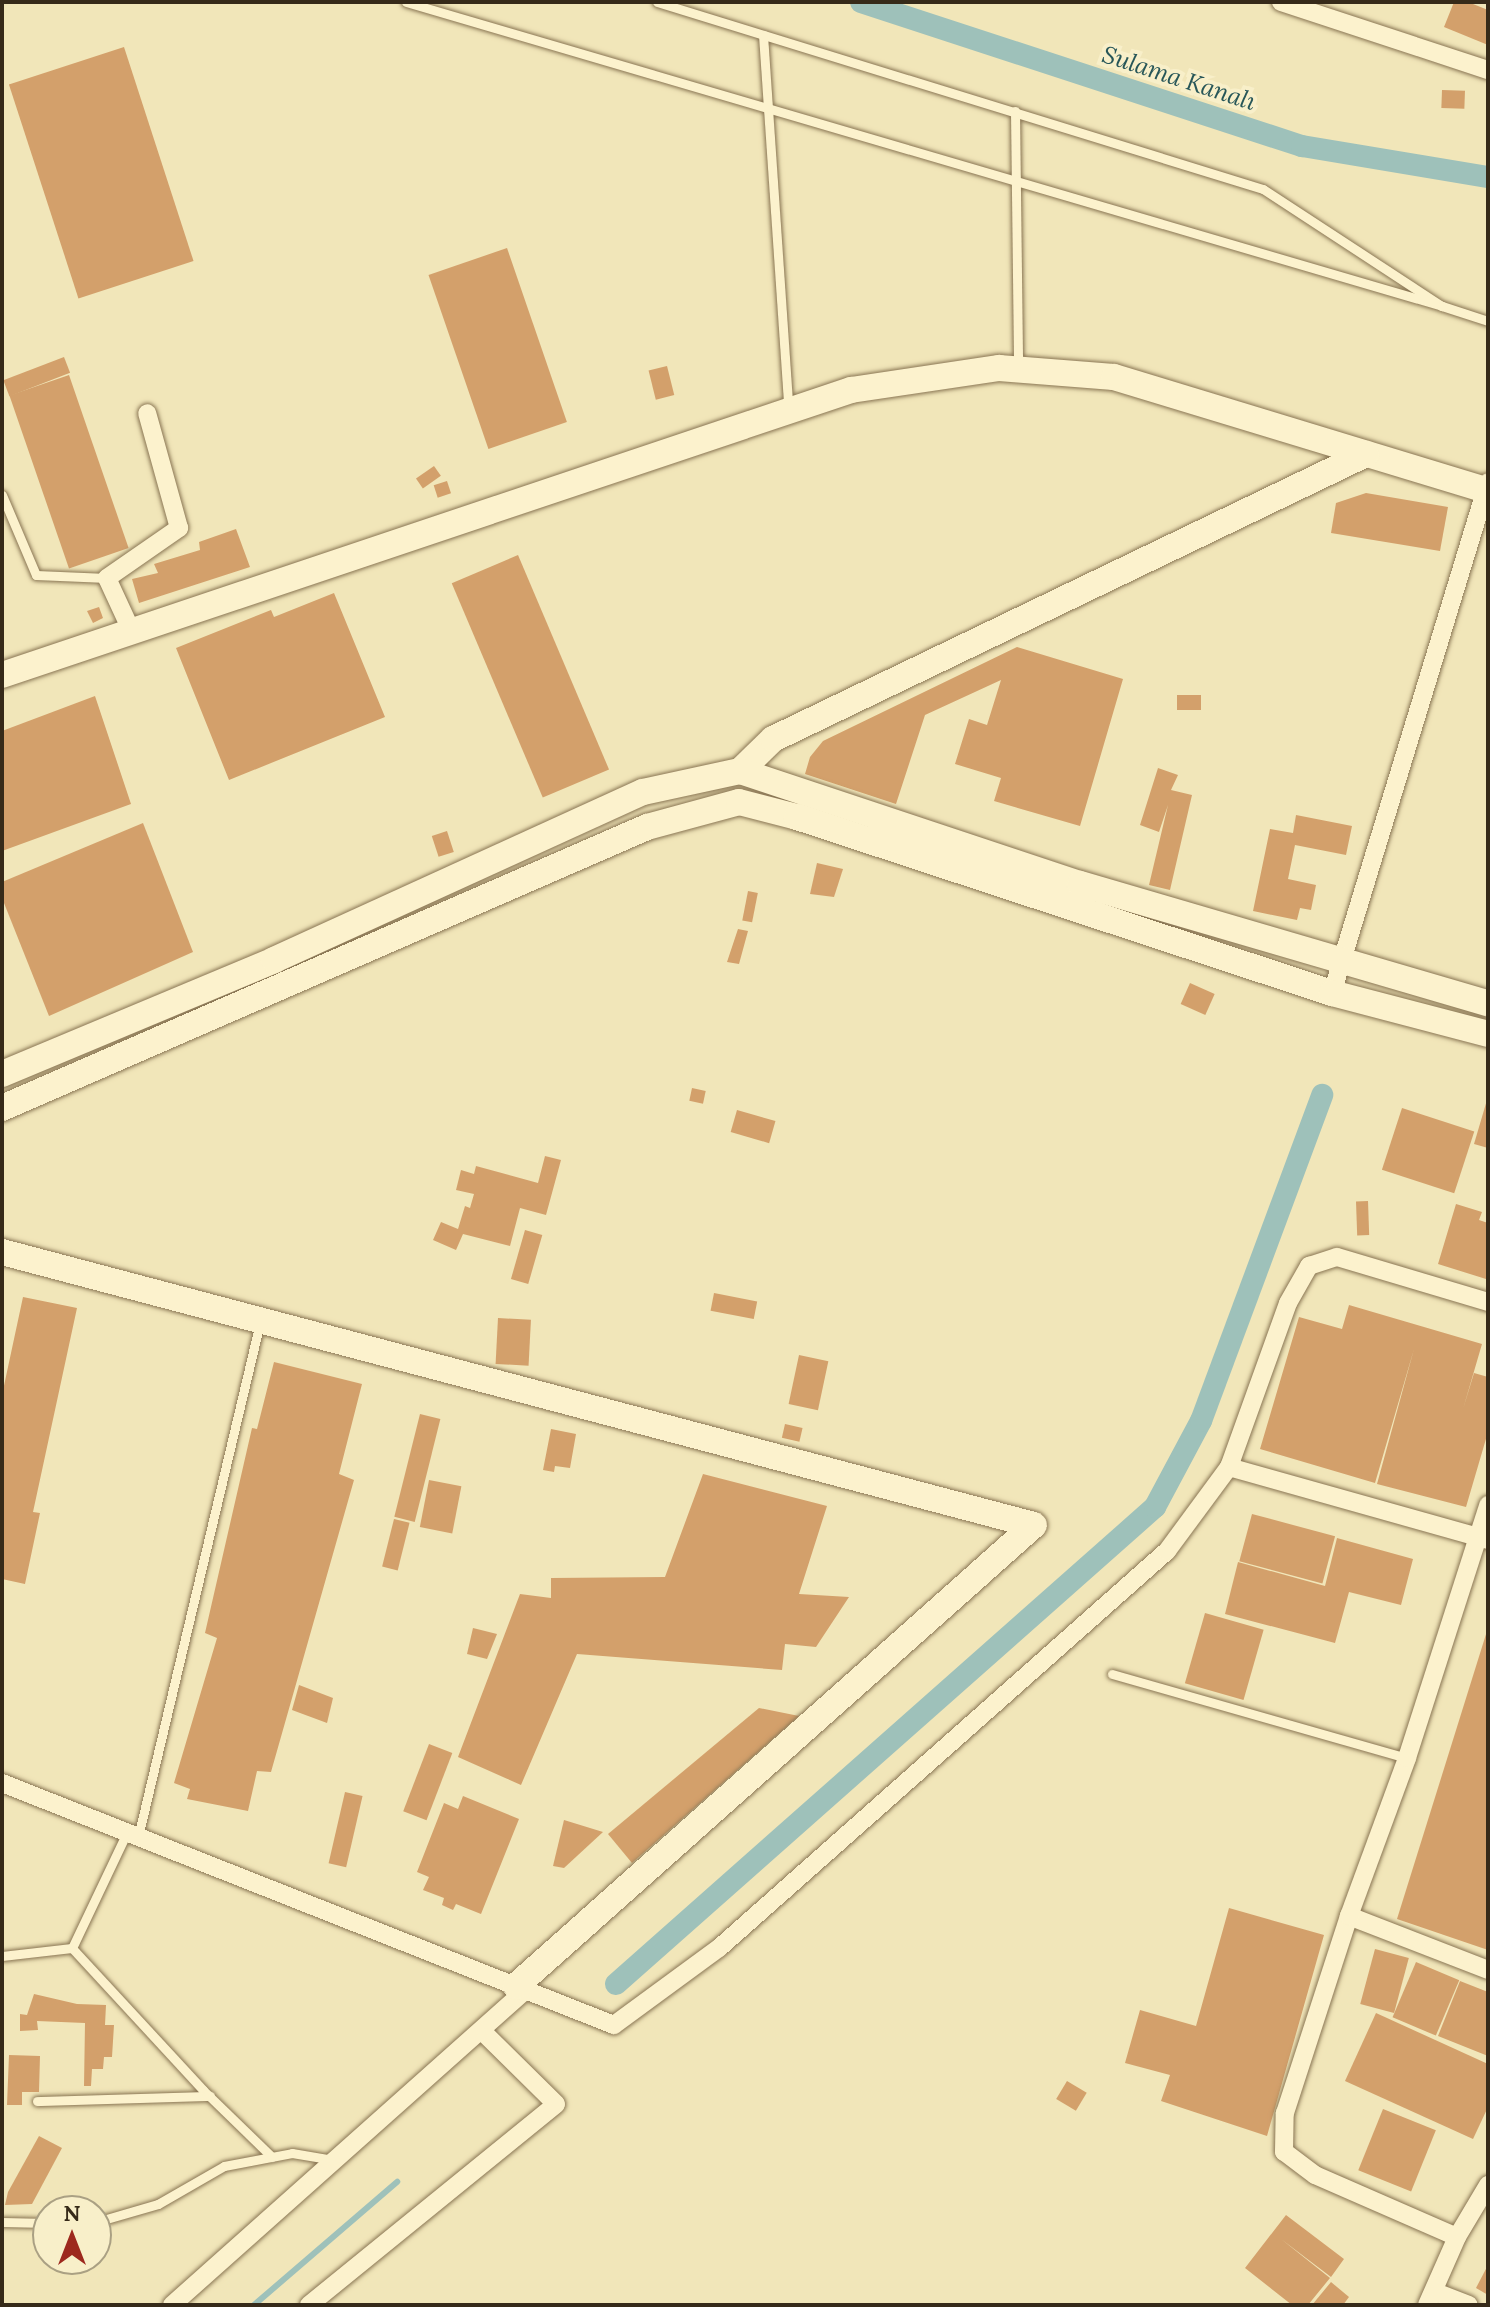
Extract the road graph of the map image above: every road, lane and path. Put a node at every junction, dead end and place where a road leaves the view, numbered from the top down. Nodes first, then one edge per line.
1 (406, 2) edge
2 (657, 2) edge
3 (1281, 2) edge
4 (1328, 9) edge
5 (763, 35) junction
6 (1488, 70) edge
7 (768, 110) junction
8 (1015, 111) junction
9 (1016, 184) junction
10 (1442, 306) junction
11 (1488, 321) edge
12 (1018, 369) junction
13 (789, 411) junction
14 (147, 413) dead end
15 (1366, 454) junction
16 (1486, 486) edge
17 (2, 495) edge
18 (107, 578) junction
19 (131, 630) junction
20 (2, 675) edge
21 (740, 771) junction
22 (1340, 961) junction
23 (1332, 993) junction
24 (1488, 1003) edge
25 (1488, 1034) edge
26 (2, 1074) edge
27 (2, 1108) edge
28 (2, 1252) edge
29 (1488, 1302) edge
30 (261, 1320) junction
31 (1229, 1467) junction
32 (1488, 1505) edge
33 (1483, 1538) edge
34 (1112, 1674) dead end
35 (1407, 1758) junction
36 (2, 1783) edge
37 (132, 1834) junction
38 (1349, 1916) junction
39 (72, 1948) junction
40 (2, 1956) edge
41 (1488, 1970) edge
42 (521, 1988) junction
43 (481, 2030) junction
44 (210, 2096) junction
45 (37, 2101) dead end
46 (272, 2157) junction
47 (335, 2160) junction
48 (1488, 2185) edge
49 (112, 2217) edge
50 (2, 2222) edge
51 (32, 2223) edge
52 (1457, 2237) junction
53 (1431, 2299) edge
54 (172, 2305) edge
55 (309, 2305) edge
56 (1469, 2305) edge

1 - 7 lane
2 - 5 lane
3 - 4 street
4 - 6 street
5 - 7 lane
5 - 8 lane
7 - 9 lane
7 - 13 lane
8 - 9 lane
8 - 10 lane
9 - 10 lane
9 - 12 lane
10 - 11 lane
12 - 13 street
12 - 15 street
13 - 19 street
14 - 18 street
15 - 16 street
15 - 21 street
16 - 22 street
17 - 18 lane
18 - 19 street
19 - 20 street
21 - 22 street
21 - 26 street
22 - 23 street
22 - 24 street
23 - 25 street
23 - 27 street
28 - 30 street
29 - 31 street
30 - 37 lane
30 - 42 street
31 - 33 street
31 - 42 street
32 - 33 street
33 - 35 street
34 - 35 lane
35 - 38 street
36 - 37 street
37 - 39 lane
37 - 42 street
38 - 41 street
38 - 52 street
39 - 40 lane
39 - 44 lane
42 - 43 street
43 - 47 street
43 - 55 street
44 - 45 lane
44 - 46 lane
46 - 47 lane
46 - 49 lane
47 - 54 street
48 - 52 street
50 - 51 lane
52 - 53 street
53 - 56 street

